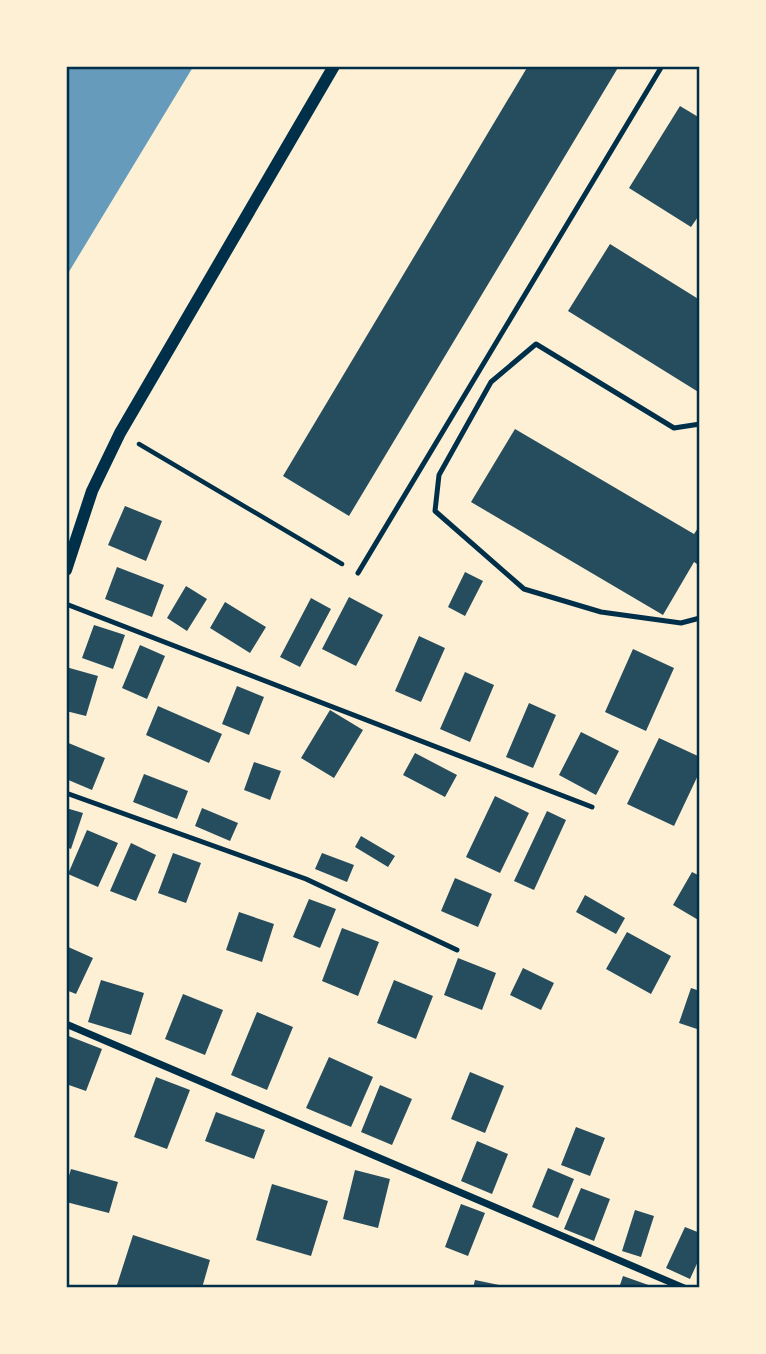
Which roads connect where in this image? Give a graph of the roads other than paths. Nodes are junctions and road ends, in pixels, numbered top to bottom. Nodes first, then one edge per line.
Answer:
1 (334, 66) edge
2 (662, 66) edge
3 (699, 424) edge
4 (66, 570) edge
5 (358, 573) road end
6 (66, 604) edge
7 (699, 618) edge
8 (66, 793) edge
9 (592, 807) dead end
10 (457, 950) dead end
11 (66, 1024) edge
12 (684, 1287) edge

1 - 4 street
2 - 5 lane
3 - 7 lane
6 - 9 lane
8 - 10 lane
11 - 12 street

